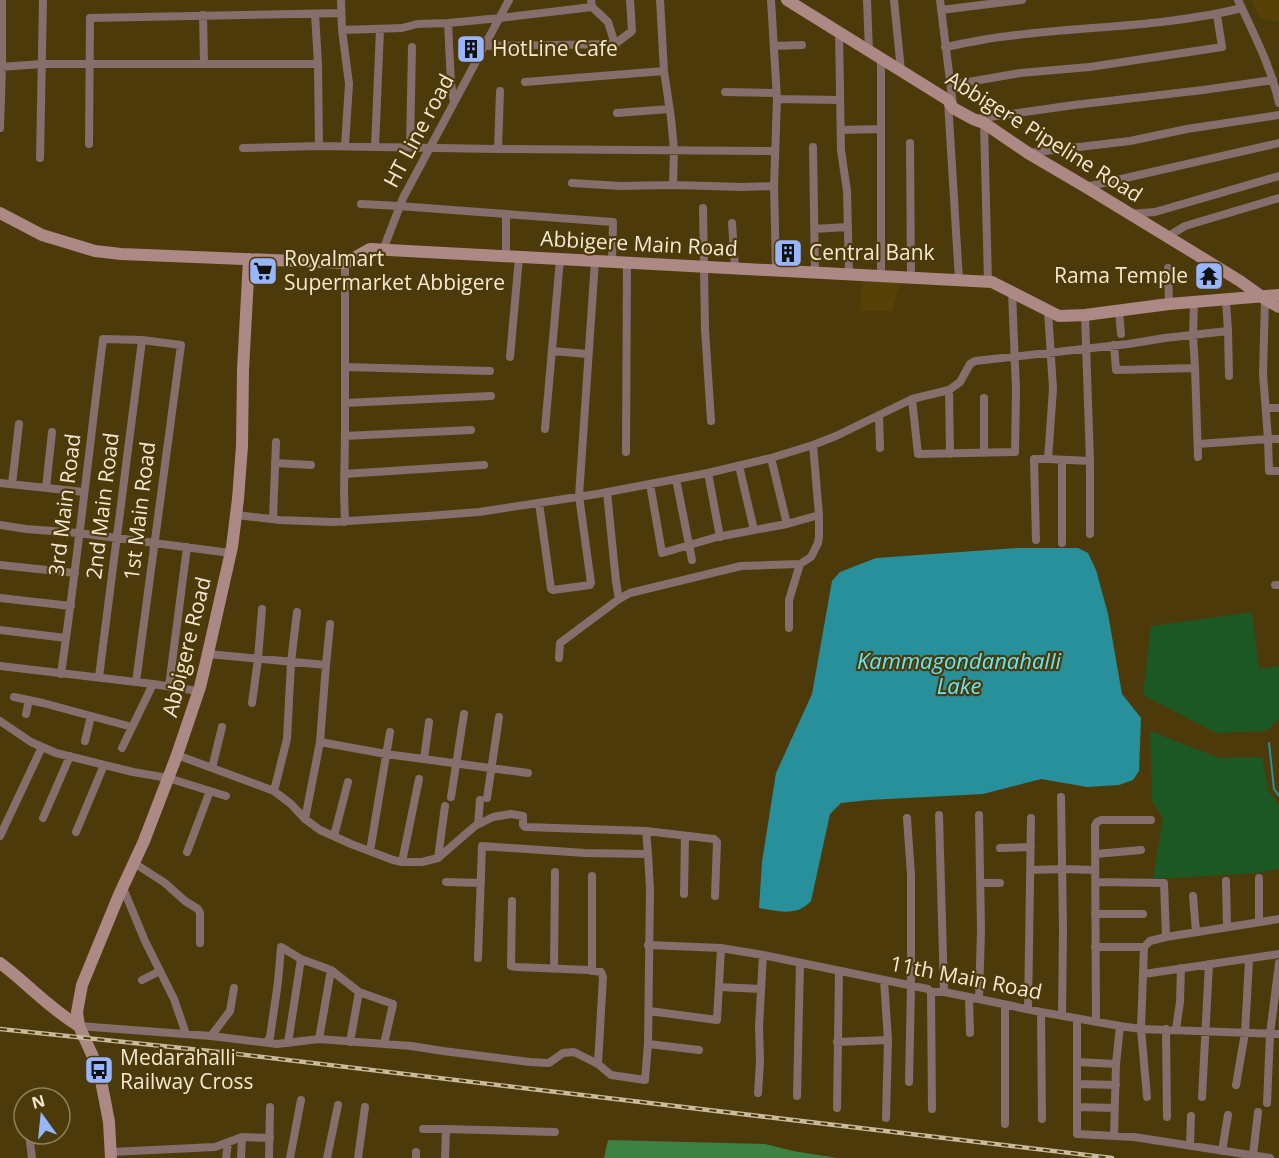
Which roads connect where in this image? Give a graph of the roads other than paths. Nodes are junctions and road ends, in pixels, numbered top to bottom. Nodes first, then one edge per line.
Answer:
1 (2, 0) edge
2 (43, 0) edge
3 (340, 0) edge
4 (509, 0) edge
5 (630, 0) edge
6 (660, 0) edge
7 (771, 0) edge
8 (787, 0) edge
9 (867, 0) edge
10 (894, 0) edge
11 (940, 0) edge
12 (1016, 0) edge
13 (1022, 0) edge
14 (981, 2) edge
15 (592, 4) edge
16 (1240, 4) edge
17 (941, 10) junction
18 (341, 13) junction
19 (315, 14) junction
20 (203, 15) junction
21 (1216, 15) junction
22 (500, 18) junction
23 (448, 23) junction
24 (380, 29) junction
25 (342, 30) junction
26 (839, 32) junction
27 (615, 44) junction
28 (802, 45) dead end
29 (484, 46) junction
30 (774, 46) junction
31 (412, 47) dead end
32 (945, 47) junction
33 (869, 51) junction
34 (881, 58) junction
35 (204, 63) junction
36 (42, 64) junction
37 (318, 64) junction
38 (90, 65) junction
39 (1, 67) edge
40 (664, 71) junction
41 (901, 71) junction
42 (1273, 80) junction
43 (525, 82) dead end
44 (951, 86) junction
45 (500, 91) dead end
46 (724, 92) dead end
47 (776, 96) junction
48 (840, 100) junction
49 (454, 102) junction
50 (1279, 103) edge
51 (951, 104) junction
52 (669, 109) junction
53 (617, 113) dead end
54 (1279, 115) edge
55 (978, 121) junction
56 (0, 128) edge
57 (881, 129) junction
58 (841, 130) junction
59 (1041, 133) dead end
60 (910, 143) dead end
61 (1279, 143) edge
62 (89, 144) dead end
63 (319, 146) junction
64 (345, 147) junction
65 (375, 147) junction
66 (410, 147) junction
67 (430, 147) junction
68 (813, 147) dead end
69 (243, 148) dead end
70 (498, 149) junction
71 (674, 150) junction
72 (775, 151) junction
73 (1042, 151) junction
74 (1028, 153) junction
75 (40, 158) dead end
76 (1279, 176) edge
77 (572, 183) dead end
78 (673, 185) junction
79 (774, 186) junction
80 (1086, 187) junction
81 (1279, 198) edge
82 (361, 204) dead end
83 (399, 206) junction
84 (703, 208) dead end
85 (0, 213) edge
86 (506, 214) junction
87 (1129, 214) junction
88 (732, 223) dead end
89 (848, 227) junction
90 (814, 229) junction
91 (1167, 237) junction
92 (382, 250) junction
93 (513, 257) junction
94 (249, 259) junction
95 (561, 259) junction
96 (595, 261) junction
97 (612, 262) junction
98 (345, 263) junction
99 (627, 263) junction
100 (704, 267) junction
101 (735, 268) junction
102 (1168, 268) dead end
103 (776, 271) junction
104 (815, 273) junction
105 (849, 274) junction
106 (881, 276) junction
107 (911, 278) junction
108 (959, 280) junction
109 (988, 282) junction
110 (1012, 292) junction
111 (1279, 295) edge
112 (1263, 298) junction
113 (1226, 300) junction
114 (1194, 303) junction
115 (1169, 304) junction
116 (1279, 307) edge
117 (1048, 311) junction
118 (1119, 311) junction
119 (1085, 315) junction
120 (1228, 331) junction
121 (1121, 334) dead end
122 (1193, 336) junction
123 (142, 340) junction
124 (1114, 345) junction
125 (1086, 348) junction
126 (552, 351) junction
127 (1051, 352) junction
128 (588, 354) junction
129 (510, 357) dead end
130 (1014, 357) junction
131 (345, 368) junction
132 (1195, 368) junction
133 (490, 371) dead end
134 (1228, 376) dead end
135 (949, 390) junction
136 (491, 396) dead end
137 (984, 398) dead end
138 (912, 399) junction
139 (345, 403) junction
140 (1266, 408) junction
141 (1279, 408) edge
142 (879, 415) junction
143 (711, 421) dead end
144 (19, 424) dead end
145 (545, 429) dead end
146 (471, 430) dead end
147 (52, 432) dead end
148 (345, 436) junction
149 (1279, 439) edge
150 (1268, 440) junction
151 (276, 442) dead end
152 (1198, 444) junction
153 (813, 445) junction
154 (880, 448) dead end
155 (626, 452) dead end
156 (984, 453) junction
157 (950, 454) junction
158 (1198, 457) dead end
159 (771, 458) junction
160 (1048, 459) junction
161 (1062, 460) junction
162 (1090, 461) junction
163 (275, 463) junction
164 (311, 465) dead end
165 (484, 465) dead end
166 (739, 466) junction
167 (1279, 471) edge
168 (708, 473) junction
169 (344, 474) junction
170 (676, 479) junction
171 (0, 483) edge
172 (12, 484) junction
173 (650, 484) junction
174 (46, 488) junction
175 (84, 492) junction
176 (607, 492) junction
177 (579, 496) junction
178 (539, 502) junction
179 (236, 515) junction
180 (819, 515) junction
181 (273, 519) junction
182 (345, 522) junction
183 (787, 524) junction
184 (0, 525) edge
185 (754, 530) junction
186 (79, 533) junction
187 (1090, 534) dead end
188 (720, 537) junction
189 (117, 538) junction
190 (1035, 540) dead end
191 (154, 543) junction
192 (1062, 543) dead end
193 (689, 545) junction
194 (187, 547) junction
195 (230, 553) junction
196 (692, 560) dead end
197 (0, 564) edge
198 (800, 564) junction
199 (75, 573) junction
200 (0, 598) edge
201 (619, 599) junction
202 (71, 606) junction
203 (262, 609) dead end
204 (297, 612) dead end
205 (330, 624) dead end
206 (789, 628) dead end
207 (0, 630) edge
208 (66, 638) junction
209 (208, 654) junction
210 (559, 658) dead end
211 (258, 659) junction
212 (291, 662) junction
213 (326, 665) junction
214 (0, 666) edge
215 (61, 674) junction
216 (99, 677) junction
217 (136, 682) junction
218 (153, 684) junction
219 (170, 686) junction
220 (198, 691) junction
221 (14, 697) dead end
222 (29, 700) junction
223 (252, 703) dead end
224 (26, 714) dead end
225 (464, 714) dead end
226 (91, 716) junction
227 (499, 717) dead end
228 (0, 721) edge
229 (429, 722) dead end
230 (132, 727) junction
231 (222, 727) dead end
232 (390, 732) dead end
233 (86, 741) dead end
234 (320, 742) junction
235 (42, 747) junction
236 (122, 748) dead end
237 (386, 754) junction
238 (177, 755) junction
239 (70, 756) junction
240 (424, 759) junction
241 (456, 764) junction
242 (104, 765) junction
243 (212, 768) junction
244 (491, 768) junction
245 (528, 773) dead end
246 (168, 778) junction
247 (419, 779) dead end
248 (348, 782) dead end
249 (210, 791) junction
250 (274, 791) junction
251 (226, 796) dead end
252 (451, 797) dead end
253 (1061, 797) dead end
254 (445, 806) dead end
255 (939, 815) dead end
256 (979, 815) dead end
257 (43, 818) dead end
258 (907, 818) dead end
259 (1031, 818) dead end
260 (305, 819) junction
261 (1151, 820) dead end
262 (478, 824) junction
263 (646, 831) junction
264 (76, 832) dead end
265 (0, 836) edge
266 (334, 836) junction
267 (685, 836) junction
268 (1030, 847) junction
269 (1000, 848) dead end
270 (1141, 850) dead end
271 (370, 851) junction
272 (187, 852) dead end
273 (648, 854) junction
274 (1096, 854) junction
275 (438, 858) junction
276 (402, 862) junction
277 (134, 863) junction
278 (1063, 869) junction
279 (1030, 870) junction
280 (1095, 870) junction
281 (555, 872) dead end
282 (592, 876) dead end
283 (1259, 878) dead end
284 (1226, 881) dead end
285 (446, 882) dead end
286 (1096, 882) junction
287 (481, 883) junction
288 (980, 883) junction
289 (1000, 883) dead end
290 (123, 888) junction
291 (684, 894) dead end
292 (715, 896) dead end
293 (1193, 896) dead end
294 (512, 901) dead end
295 (1095, 914) junction
296 (1143, 914) dead end
297 (1279, 914) edge
298 (1279, 919) edge
299 (1259, 922) junction
300 (1227, 927) junction
301 (1196, 933) junction
302 (1166, 937) junction
303 (200, 943) dead end
304 (648, 945) junction
305 (1095, 947) junction
306 (1144, 947) junction
307 (721, 948) junction
308 (1279, 954) edge
309 (763, 955) junction
310 (478, 958) dead end
311 (301, 959) junction
312 (1249, 960) junction
313 (0, 963) edge
314 (800, 963) junction
315 (1279, 963) edge
316 (1209, 964) junction
317 (1181, 968) junction
318 (554, 969) junction
319 (331, 970) junction
320 (160, 971) junction
321 (592, 971) junction
322 (839, 971) junction
323 (1144, 974) junction
324 (884, 980) junction
325 (142, 981) dead end
326 (911, 986) junction
327 (719, 987) junction
328 (234, 988) dead end
329 (761, 989) junction
330 (359, 992) junction
331 (931, 992) junction
332 (944, 992) junction
333 (969, 997) junction
334 (979, 999) junction
335 (1005, 1005) junction
336 (1028, 1009) junction
337 (649, 1011) junction
338 (1041, 1012) junction
339 (1062, 1016) junction
340 (1077, 1019) junction
341 (1096, 1022) junction
342 (79, 1026) junction
343 (1120, 1026) junction
344 (1141, 1029) junction
345 (1166, 1029) junction
346 (1176, 1029) junction
347 (1206, 1031) junction
348 (970, 1033) dead end
349 (1245, 1033) junction
350 (186, 1034) junction
351 (1274, 1034) edge
352 (211, 1036) junction
353 (319, 1039) junction
354 (888, 1040) junction
355 (267, 1042) junction
356 (350, 1042) junction
357 (837, 1042) junction
358 (288, 1043) junction
359 (384, 1044) junction
360 (648, 1044) junction
361 (699, 1050) dead end
362 (1077, 1062) junction
363 (598, 1064) junction
364 (1116, 1064) junction
365 (909, 1082) dead end
366 (1077, 1084) junction
367 (1116, 1085) junction
368 (1236, 1085) dead end
369 (759, 1093) dead end
370 (797, 1096) dead end
371 (1147, 1097) dead end
372 (1202, 1097) dead end
373 (301, 1100) dead end
374 (1267, 1102) dead end
375 (338, 1105) dead end
376 (270, 1107) dead end
377 (365, 1107) dead end
378 (1077, 1107) junction
379 (837, 1108) dead end
380 (1115, 1108) junction
381 (932, 1109) dead end
382 (1258, 1112) dead end
383 (1228, 1115) dead end
384 (1191, 1116) dead end
385 (1167, 1117) dead end
386 (886, 1118) dead end
387 (1042, 1119) dead end
388 (1005, 1124) dead end
389 (423, 1129) dead end
390 (446, 1129) junction
391 (555, 1132) dead end
392 (1114, 1136) junction
393 (242, 1137) junction
394 (270, 1138) junction
395 (228, 1143) junction
396 (1190, 1146) junction
397 (1222, 1151) junction
398 (111, 1155) edge
399 (1253, 1155) junction
400 (226, 1158) edge
401 (241, 1158) edge
402 (269, 1158) edge
403 (290, 1158) edge
404 (327, 1158) edge
405 (358, 1158) edge
406 (445, 1158) edge
407 (1270, 1158) edge

1 - 39 street
2 - 36 street
3 - 18 street
4 - 22 street, HT Line road
5 - 27 street
6 - 40 street
7 - 30 street
8 - 26 street, Abbigere Pipeline Road
9 - 33 street
10 - 41 street
11 - 17 street
12 - 13 street
12 - 14 street
14 - 17 street
15 - 22 street
15 - 27 street
16 - 21 street
16 - 42 street
17 - 32 street
18 - 19 street
18 - 25 street
19 - 20 street
19 - 37 street
20 - 35 street
20 - 38 street
21 - 32 street
21 - 44 street
22 - 23 street
22 - 29 street, HT Line road
23 - 24 street
23 - 49 street
24 - 25 street
24 - 65 street
25 - 64 street
26 - 33 street, Abbigere Pipeline Road
26 - 48 street
27 - 29 street
28 - 30 street
29 - 49 street, HT Line road
30 - 47 street
31 - 66 street
32 - 44 street
33 - 34 street, Abbigere Pipeline Road
34 - 41 street, Abbigere Pipeline Road
34 - 57 street
35 - 37 street
35 - 38 street
36 - 38 street
36 - 39 street
36 - 75 street
37 - 63 street
38 - 62 street
39 - 56 street
40 - 43 street
40 - 52 street
41 - 51 street, Abbigere Pipeline Road
42 - 50 street
42 - 55 street
44 - 51 street
45 - 70 street
46 - 47 street
47 - 48 street
47 - 72 street
48 - 58 street
49 - 67 street, HT Line road
51 - 55 street, Abbigere Pipeline Road
51 - 108 street
52 - 53 street
52 - 71 street
54 - 73 street
55 - 74 street, Abbigere Pipeline Road
55 - 109 street
57 - 58 street
57 - 106 street
58 - 89 street
59 - 73 street
60 - 107 street
61 - 80 street
63 - 64 street
63 - 69 street
64 - 65 street
65 - 66 street
66 - 67 street
67 - 70 street
67 - 83 street, HT Line road
68 - 90 street
70 - 71 street
71 - 72 street
71 - 78 street
72 - 79 street
73 - 74 street
74 - 80 street, Abbigere Pipeline Road
76 - 87 street
77 - 78 street
78 - 79 street
79 - 103 street
80 - 87 street, Abbigere Pipeline Road
81 - 91 street
82 - 83 street
83 - 86 street
83 - 92 street, HT Line road
84 - 100 street
85 - 94 street
86 - 93 street
86 - 97 street
87 - 91 street, Abbigere Pipeline Road
88 - 101 street
89 - 90 street
89 - 105 street
90 - 104 street
91 - 112 street, Abbigere Pipeline Road
92 - 93 street, Abbigere Main Road
92 - 98 street, Abbigere Main Road
93 - 95 street, Abbigere Main Road
93 - 129 street
94 - 98 street
94 - 179 street, Abbigere Road
95 - 96 street, Abbigere Main Road
95 - 126 street
96 - 97 street, Abbigere Main Road
96 - 128 street
97 - 99 street, Abbigere Main Road
98 - 131 street
99 - 100 street, Abbigere Main Road
99 - 155 street
100 - 101 street, Abbigere Main Road
100 - 143 street
101 - 103 street, Abbigere Main Road
102 - 115 street
103 - 104 street, Abbigere Main Road
104 - 105 street, Abbigere Main Road
105 - 106 street, Abbigere Main Road
106 - 107 street, Abbigere Main Road
107 - 108 street, Abbigere Main Road
108 - 109 street, Abbigere Main Road
109 - 110 street, Abbigere Main Road
110 - 117 street, Abbigere Main Road
110 - 130 street
111 - 112 street, Abbigere Main Road
112 - 113 street, Abbigere Main Road
112 - 116 street, Abbigere Pipeline Road
112 - 140 street
113 - 114 street, Abbigere Main Road
113 - 120 street
114 - 115 street, Abbigere Main Road
114 - 122 street
115 - 118 street, Abbigere Main Road
117 - 119 street, Abbigere Main Road
117 - 127 street
118 - 119 street, Abbigere Main Road
118 - 121 street
119 - 125 street
120 - 122 street
120 - 134 street
122 - 124 street
122 - 132 street
123 - 175 street, 3rd Main Road
123 - 189 street, 2nd Main Road
123 - 191 street, 1st Main Road
124 - 125 street
124 - 132 street
125 - 127 street
125 - 162 street
126 - 128 street
126 - 145 street
127 - 130 street
127 - 160 street
128 - 177 street
130 - 135 street
130 - 156 street
131 - 133 street
131 - 139 street
132 - 152 street
135 - 138 street
135 - 157 street
136 - 139 street
137 - 156 street
138 - 142 street
138 - 157 street
139 - 148 street
140 - 141 street
140 - 150 street
142 - 153 street
142 - 154 street
144 - 172 street
146 - 148 street
147 - 174 street
148 - 169 street
149 - 150 street
150 - 152 street
150 - 167 street
151 - 163 street
152 - 158 street
153 - 159 street
153 - 180 street
156 - 157 street
159 - 166 street
159 - 183 street
160 - 161 street
160 - 190 street
161 - 162 street
161 - 192 street
162 - 187 street
163 - 164 street
163 - 181 street
165 - 169 street
166 - 168 street
166 - 185 street
168 - 170 street
168 - 188 street
169 - 182 street
170 - 173 street
170 - 193 street
171 - 172 street
172 - 174 street
173 - 176 street
173 - 193 street
174 - 175 street
175 - 186 street, 3rd Main Road
176 - 177 street
176 - 201 street
177 - 178 street
177 - 178 street
178 - 182 street
179 - 181 street
179 - 195 street, Abbigere Road
180 - 183 street
180 - 198 street
181 - 182 street
183 - 185 street
184 - 186 street
185 - 188 street
186 - 189 street
186 - 199 street, 3rd Main Road
188 - 193 street
189 - 191 street
189 - 216 street, 2nd Main Road
191 - 194 street
191 - 217 street, 1st Main Road
193 - 196 street
194 - 195 street
194 - 219 street
195 - 209 street, Abbigere Road
197 - 199 street
198 - 201 street
198 - 206 street
199 - 202 street, 3rd Main Road
200 - 202 street
201 - 210 street
202 - 208 street, 3rd Main Road
203 - 211 street
204 - 212 street
205 - 213 street
207 - 208 street
208 - 215 street, 3rd Main Road
209 - 211 street
209 - 220 street, Abbigere Road
211 - 212 street
211 - 223 street
212 - 213 street
212 - 250 street
213 - 234 street
214 - 215 street
215 - 216 street
216 - 217 street
217 - 218 street
218 - 219 street
218 - 230 street
219 - 220 street
220 - 238 street, Abbigere Road
221 - 222 street
222 - 224 street
222 - 226 street
225 - 241 street
226 - 230 street
226 - 233 street
227 - 244 street
228 - 235 street
229 - 240 street
230 - 236 street
231 - 243 street
232 - 237 street
234 - 237 street
234 - 260 street
235 - 239 street
235 - 265 street
237 - 240 street
237 - 271 street
238 - 243 street
238 - 246 street, Abbigere Road
239 - 242 street
239 - 257 street
240 - 241 street
241 - 244 street
241 - 252 street
242 - 246 street
242 - 264 street
243 - 250 street
244 - 245 street
244 - 262 street
246 - 249 street
246 - 277 street, Abbigere Road
247 - 276 street
248 - 266 street
249 - 251 street
249 - 272 street
250 - 260 street
253 - 278 street
254 - 275 street
255 - 332 street
256 - 288 street
258 - 326 street
259 - 268 street
260 - 266 street
261 - 274 street
262 - 263 street
262 - 275 street
263 - 267 street
263 - 273 street
266 - 271 street
267 - 291 street
267 - 292 street
268 - 269 street
268 - 279 street
270 - 274 street
271 - 276 street
273 - 287 street
273 - 304 street
274 - 280 street
275 - 276 street
277 - 290 street, Abbigere Road
277 - 303 street
278 - 279 street
278 - 280 street
278 - 339 street
279 - 336 street
280 - 286 street
281 - 318 street
282 - 321 street
283 - 299 street
284 - 300 street
285 - 287 street
286 - 295 street
286 - 302 street
287 - 310 street
288 - 289 street
288 - 334 street
290 - 320 street
290 - 342 street, Abbigere Road
293 - 301 street
294 - 318 street
295 - 296 street
295 - 305 street
297 - 298 street
298 - 299 street
299 - 300 street
300 - 301 street
301 - 302 street
302 - 306 street
304 - 307 street, 11th Main Road
304 - 337 street
305 - 306 street
305 - 341 street
306 - 323 street
307 - 309 street, 11th Main Road
307 - 327 street
308 - 312 street
309 - 314 street, 11th Main Road
309 - 329 street
311 - 319 street
311 - 355 street
311 - 358 street
312 - 316 street
312 - 349 street
313 - 342 street
314 - 322 street, 11th Main Road
314 - 370 street
315 - 351 street
316 - 317 street
316 - 347 street
317 - 323 street
317 - 346 street
318 - 321 street
319 - 330 street
319 - 353 street
320 - 325 street
320 - 350 street
321 - 363 street
322 - 324 street, 11th Main Road
322 - 357 street
323 - 344 street
324 - 326 street, 11th Main Road
324 - 354 street
326 - 331 street, 11th Main Road
326 - 365 street
327 - 329 street
327 - 337 street
328 - 352 street
329 - 369 street
330 - 356 street
330 - 359 street
331 - 332 street, 11th Main Road
331 - 381 street
332 - 333 street, 11th Main Road
333 - 334 street, 11th Main Road
333 - 348 street
334 - 335 street, 11th Main Road
335 - 336 street, 11th Main Road
335 - 388 street
336 - 338 street, 11th Main Road
337 - 360 street
338 - 339 street, 11th Main Road
338 - 387 street
339 - 340 street, 11th Main Road
340 - 341 street, 11th Main Road
340 - 362 street
341 - 343 street, 11th Main Road
342 - 350 street
342 - 398 street
343 - 344 street, 11th Main Road
343 - 364 street
344 - 345 street, 11th Main Road
344 - 371 street
345 - 346 street, 11th Main Road
345 - 385 street
346 - 347 street, 11th Main Road
347 - 349 street, 11th Main Road
347 - 372 street
349 - 351 street, 11th Main Road
349 - 368 street
350 - 352 street
351 - 374 street
352 - 355 street
353 - 356 street
353 - 358 street
354 - 357 street
354 - 386 street
355 - 358 street
356 - 359 street
357 - 379 street
359 - 363 street
360 - 361 street
360 - 363 street
362 - 364 street
362 - 366 street
364 - 367 street
366 - 367 street
366 - 378 street
367 - 380 street
373 - 403 street
375 - 404 street
376 - 394 street
377 - 405 street
378 - 380 street
378 - 392 street
380 - 392 street
382 - 399 street
383 - 397 street
384 - 396 street
389 - 390 street
390 - 391 street
390 - 406 street
392 - 396 street
393 - 394 street
393 - 395 street
393 - 401 street
394 - 402 street
395 - 398 street
395 - 400 street
396 - 397 street
397 - 399 street
399 - 407 street

